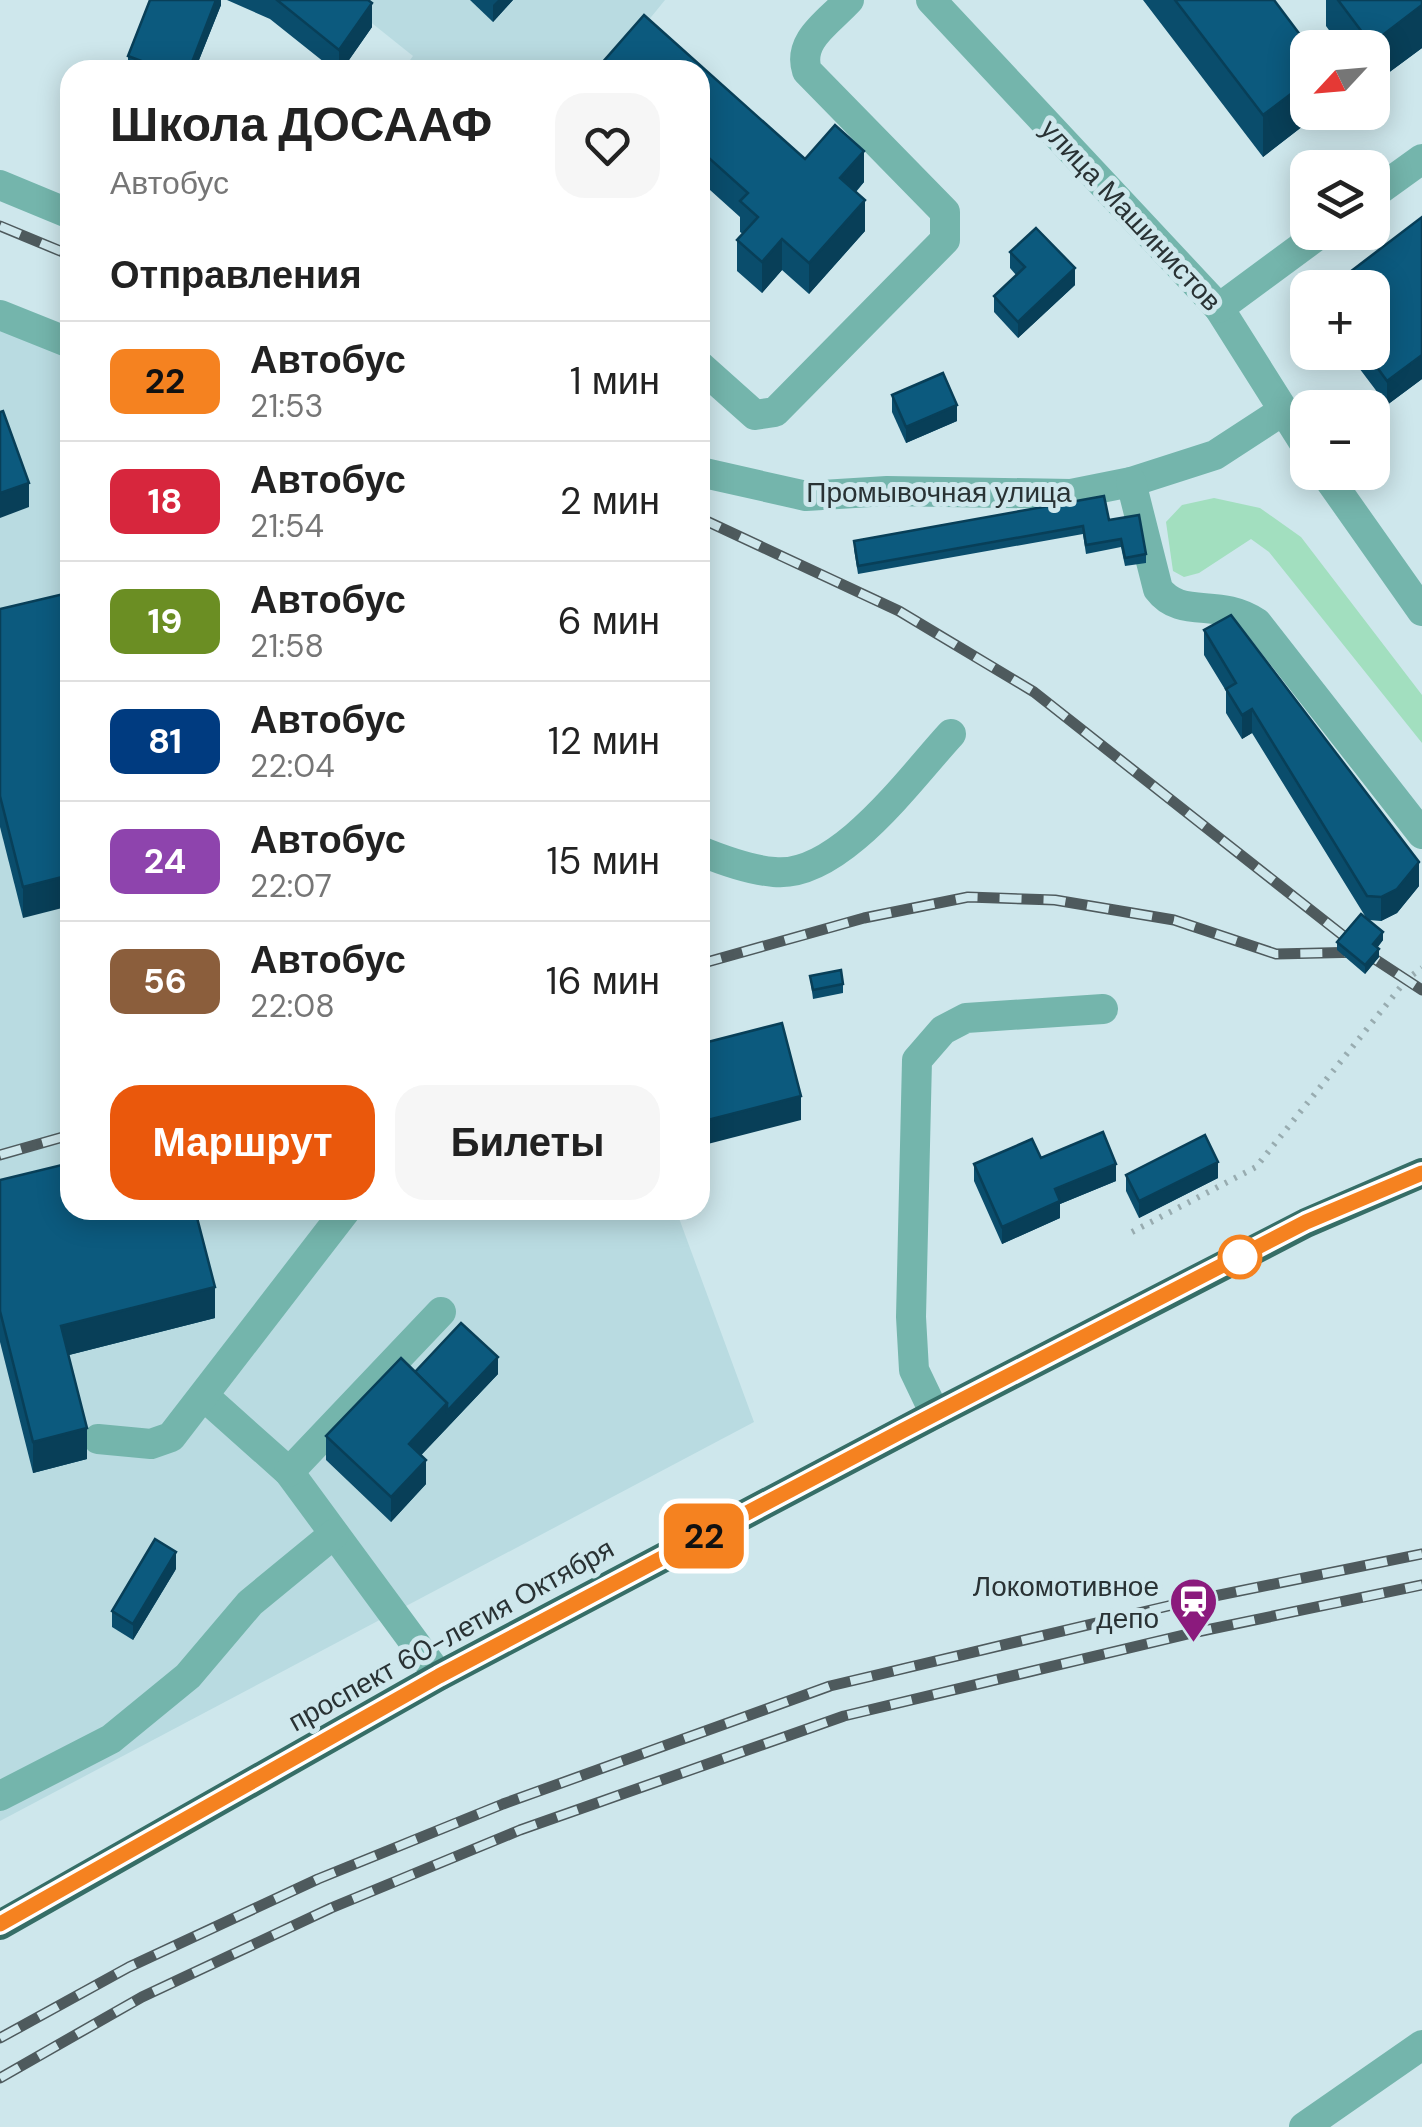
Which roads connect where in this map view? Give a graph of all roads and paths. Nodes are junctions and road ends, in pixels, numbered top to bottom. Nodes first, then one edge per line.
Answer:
1 (849, 0) edge
2 (931, 0) edge
3 (1422, 159) edge
4 (1390, 183) edge
5 (0, 185) edge
6 (60, 210) edge
7 (1298, 250) edge
8 (1219, 308) junction
9 (0, 315) edge
10 (60, 339) edge
11 (710, 375) edge
12 (1282, 412) junction
13 (1290, 423) edge
14 (710, 474) edge
15 (1132, 482) junction
16 (1337, 490) edge
17 (1422, 611) edge
18 (952, 734) dead end
19 (1422, 834) edge
20 (710, 854) edge
21 (1422, 968) edge
22 (1103, 1009) dead end
23 (1422, 1173) edge
24 (338, 1220) edge
25 (1132, 1232) dead end
26 (441, 1312) dead end
27 (205, 1397) junction
28 (935, 1414) junction
29 (98, 1439) dead end
30 (288, 1472) junction
31 (334, 1534) junction
32 (439, 1676) junction
33 (0, 1796) edge
34 (0, 1924) edge
35 (1422, 2045) edge
36 (1304, 2127) edge

1 - 11 street
2 - 8 street, улица Машинистов
3 - 4 street
5 - 6 street
7 - 8 street
8 - 12 street, улица Машинистов
9 - 10 street
12 - 13 street, улица Машинистов
12 - 15 street, Промывочная улица
14 - 15 street, Промывочная улица
15 - 19 street
16 - 17 street
18 - 20 street
21 - 25 path
22 - 28 street
23 - 28 highway, проспект 60-летия Октября
24 - 27 street
26 - 30 street
27 - 29 street
27 - 30 street
28 - 32 highway, проспект 60-летия Октября
30 - 31 street
31 - 32 street
31 - 33 street
32 - 34 highway, проспект 60-летия Октября
35 - 36 street

